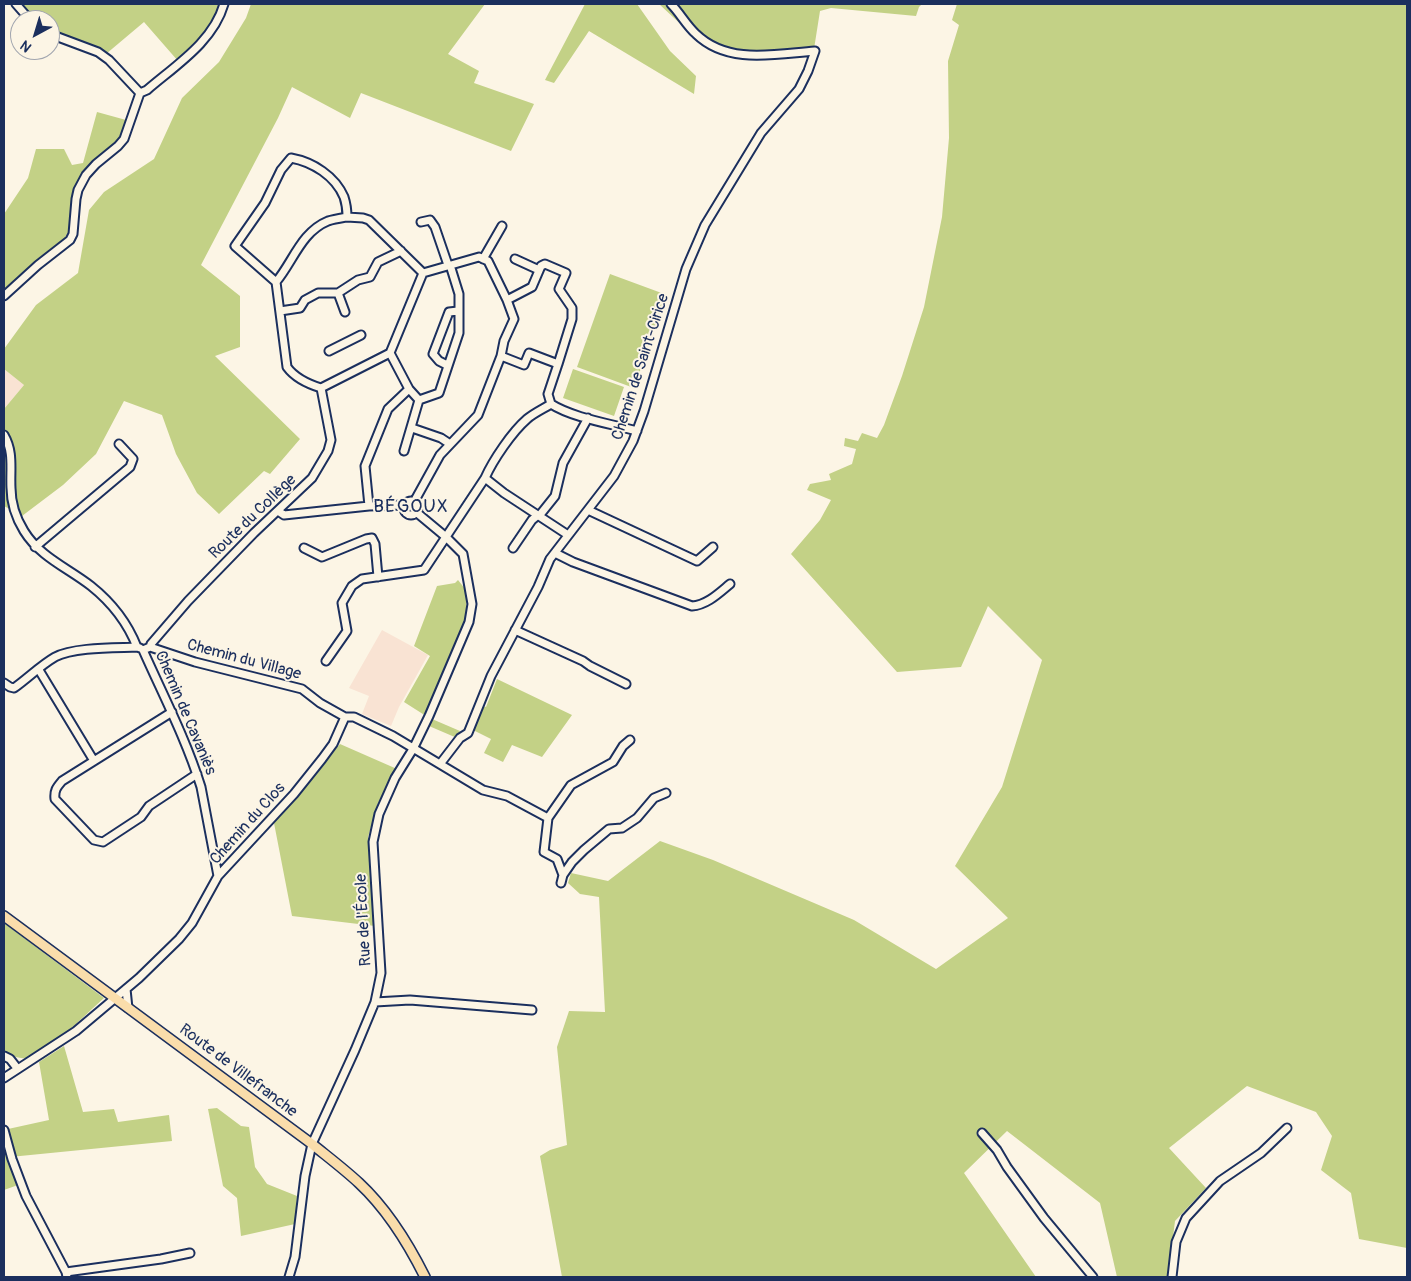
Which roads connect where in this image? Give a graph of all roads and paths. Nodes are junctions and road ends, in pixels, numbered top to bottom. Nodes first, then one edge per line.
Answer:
1 (224, 4) edge
2 (671, 4) edge
3 (60, 38) edge
4 (140, 93) junction
5 (347, 217) junction
6 (421, 222) dead end
7 (502, 226) dead end
8 (401, 251) junction
9 (483, 259) junction
10 (515, 260) dead end
11 (449, 265) junction
12 (539, 270) junction
13 (423, 273) junction
14 (276, 282) junction
15 (338, 293) junction
16 (4, 296) edge
17 (508, 300) junction
18 (458, 311) junction
19 (280, 312) junction
20 (345, 312) dead end
21 (361, 335) dead end
22 (329, 351) dead end
23 (390, 353) junction
24 (501, 356) junction
25 (558, 364) junction
26 (447, 365) junction
27 (321, 388) junction
28 (409, 389) junction
29 (419, 400) junction
30 (551, 404) junction
31 (588, 418) junction
32 (412, 428) junction
33 (637, 431) junction
34 (4, 435) edge
35 (119, 444) dead end
36 (450, 444) junction
37 (404, 451) dead end
38 (485, 478) junction
39 (414, 502) junction
40 (404, 505) junction
41 (369, 506) junction
42 (278, 510) junction
43 (588, 510) junction
44 (416, 512) junction
45 (538, 516) junction
46 (568, 535) junction
47 (446, 536) junction
48 (36, 547) junction
49 (713, 547) dead end
50 (304, 548) dead end
51 (513, 548) dead end
52 (555, 553) junction
53 (378, 576) junction
54 (730, 584) dead end
55 (515, 630) junction
56 (144, 648) junction
57 (326, 661) dead end
58 (39, 670) junction
59 (4, 683) edge
60 (626, 684) dead end
61 (172, 712) junction
62 (345, 717) junction
63 (630, 740) dead end
64 (413, 749) junction
65 (94, 761) junction
66 (440, 764) junction
67 (197, 774) junction
68 (666, 793) dead end
69 (548, 818) junction
70 (563, 875) junction
71 (218, 876) junction
72 (561, 883) dead end
73 (4, 916) edge
74 (126, 988) junction
75 (114, 998) junction
76 (375, 1002) junction
77 (128, 1008) junction
78 (532, 1010) dead end
79 (4, 1056) edge
80 (17, 1068) junction
81 (4, 1078) edge
82 (1288, 1128) dead end
83 (4, 1130) edge
84 (982, 1133) dead end
85 (312, 1144) junction
86 (190, 1253) dead end
87 (66, 1275) edge
88 (289, 1277) edge
89 (425, 1277) edge
90 (1093, 1277) edge
91 (1172, 1277) edge

1 - 4 street
2 - 33 street, Chemin de Saint-Cirice
3 - 4 street
4 - 16 street
5 - 8 street
5 - 14 street
5 - 14 street
6 - 11 street
7 - 9 street
8 - 13 street
8 - 15 street
9 - 11 street
9 - 17 street
10 - 12 street
11 - 13 street
11 - 18 street
12 - 17 street
12 - 25 street
13 - 23 street
14 - 19 street
15 - 19 street
15 - 20 street
17 - 24 street
18 - 26 street
18 - 26 street
19 - 27 street
21 - 22 street
23 - 27 street
23 - 28 street
24 - 25 street
24 - 36 street
25 - 30 street
26 - 29 street
27 - 42 street, Route du Collège
28 - 29 street
28 - 41 street
29 - 32 street
30 - 31 street
30 - 38 street
31 - 33 street
31 - 45 street
32 - 36 street
32 - 37 street
33 - 43 street, Chemin de Saint-Cirice
34 - 48 street, Chemin de Cavaniès
35 - 48 street
36 - 39 street
38 - 45 street
38 - 47 street
39 - 40 street
39 - 44 street
40 - 41 street
40 - 44 street
41 - 42 street
42 - 56 street, Route du Collège
43 - 46 street, Chemin de Saint-Cirice
43 - 49 street
44 - 47 street, Rue de l'École
45 - 46 street
45 - 51 street
46 - 52 street, Chemin de Saint-Cirice
47 - 53 street
47 - 64 street, Rue de l'École
48 - 56 street, Chemin de Cavaniès
50 - 53 street
52 - 54 street
52 - 55 street, Chemin de Saint-Cirice
53 - 57 street
55 - 60 street
55 - 66 street, Chemin de Saint-Cirice
56 - 58 street
56 - 61 street, Chemin de Cavaniès
56 - 62 street, Chemin du Village
58 - 59 street
58 - 65 street
61 - 65 street
61 - 67 street, Chemin de Cavaniès
62 - 64 street, Chemin du Village
62 - 71 street, Chemin du Clos
63 - 69 street
64 - 66 street, Chemin du Village
64 - 76 street, Rue de l'École
65 - 67 street
66 - 69 street, Chemin du Village
67 - 71 street, Chemin de Cavaniès
68 - 70 street
69 - 70 street
70 - 72 street
71 - 74 street, Chemin du Clos
73 - 75 main road, Route de Villefranche
74 - 75 street, Chemin du Clos
74 - 77 street
75 - 77 main road, Route de Villefranche
75 - 80 street, Chemin du Clos
76 - 78 street
76 - 85 street, Rue de l'École
77 - 85 main road, Route de Villefranche
79 - 80 street
80 - 81 street, Chemin du Clos
82 - 91 street
83 - 87 street
84 - 90 street
85 - 88 street, Rue de l'École
85 - 89 main road, Route de Villefranche
86 - 87 street

